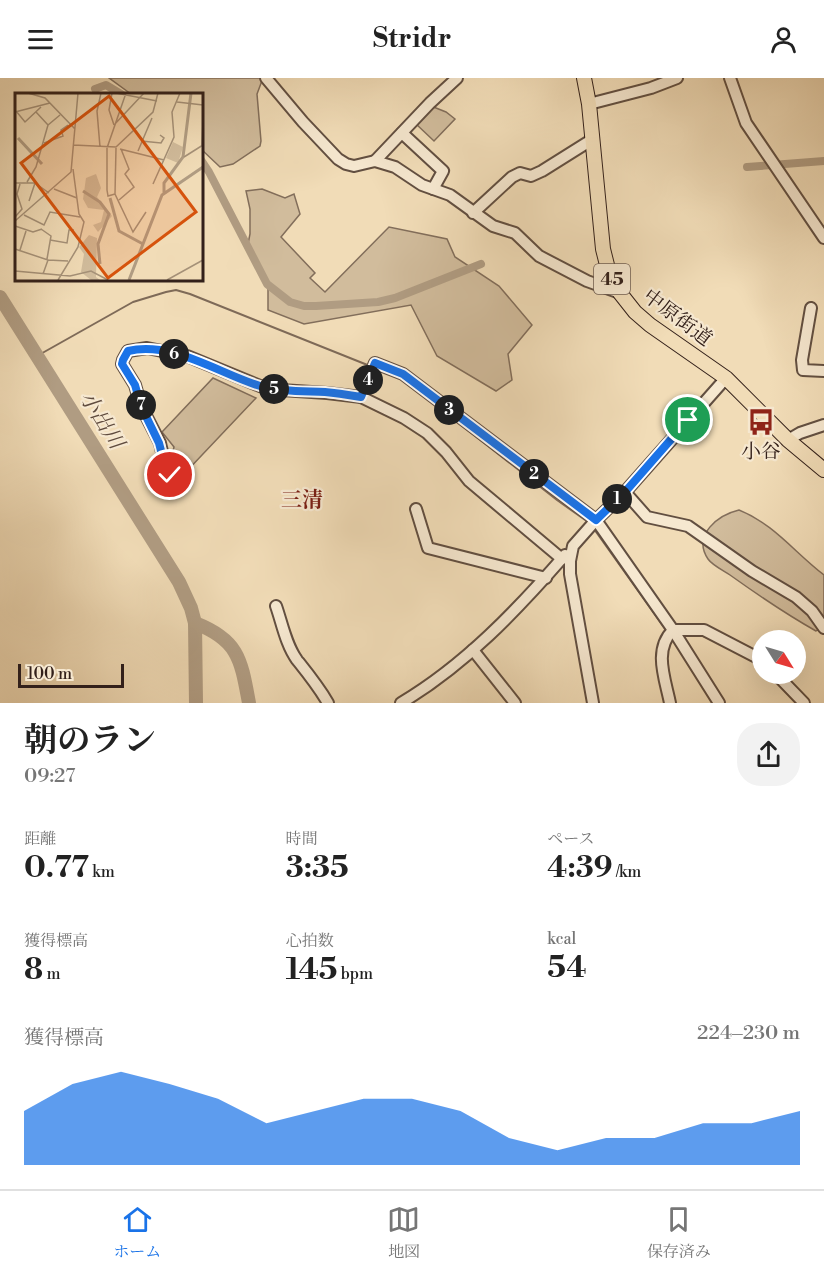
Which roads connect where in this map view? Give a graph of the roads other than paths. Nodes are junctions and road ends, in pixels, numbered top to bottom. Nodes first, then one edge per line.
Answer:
1 (266, 78) edge
2 (457, 78) edge
3 (584, 78) edge
4 (677, 78) edge
5 (730, 78) edge
6 (590, 104) junction
7 (402, 133) junction
8 (593, 139) junction
9 (375, 161) junction
10 (433, 189) junction
11 (474, 213) junction
12 (824, 238) edge
13 (620, 293) junction
14 (811, 308) dead end
15 (824, 371) edge
16 (726, 378) junction
17 (361, 397) junction
18 (824, 425) edge
19 (788, 440) junction
20 (824, 470) edge
21 (170, 475) dead end
22 (625, 492) junction
23 (416, 509) dead end
24 (593, 524) junction
25 (573, 546) junction
26 (562, 559) junction
27 (546, 578) junction
28 (276, 606) dead end
29 (824, 628) edge
30 (673, 630) junction
31 (473, 650) junction
32 (752, 655) edge
33 (786, 684) edge
34 (510, 701) edge
35 (328, 703) edge
36 (401, 703) edge
37 (593, 703) edge
38 (670, 703) edge
39 (719, 703) edge
40 (804, 703) edge

1 - 9 street
2 - 7 street
3 - 6 main road, 中原街道 / 45
4 - 6 street
5 - 12 street
6 - 8 main road, 中原街道 / 45
7 - 9 street
7 - 10 street
8 - 11 street
8 - 13 main road, 中原街道 / 45
9 - 10 street
10 - 11 street
11 - 13 street
13 - 16 main road, 中原街道 / 45
14 - 15 street
16 - 19 main road, 中原街道 / 45
16 - 22 street
17 - 21 street
17 - 24 street
17 - 26 street
18 - 19 street
19 - 20 main road, 中原街道 / 45
22 - 24 street
22 - 29 street
23 - 27 street
24 - 25 street
24 - 30 street
25 - 26 street
25 - 37 street
26 - 27 street
27 - 31 street
28 - 35 street
30 - 32 street
30 - 38 street
30 - 39 street
31 - 34 street
31 - 36 street
33 - 40 street

